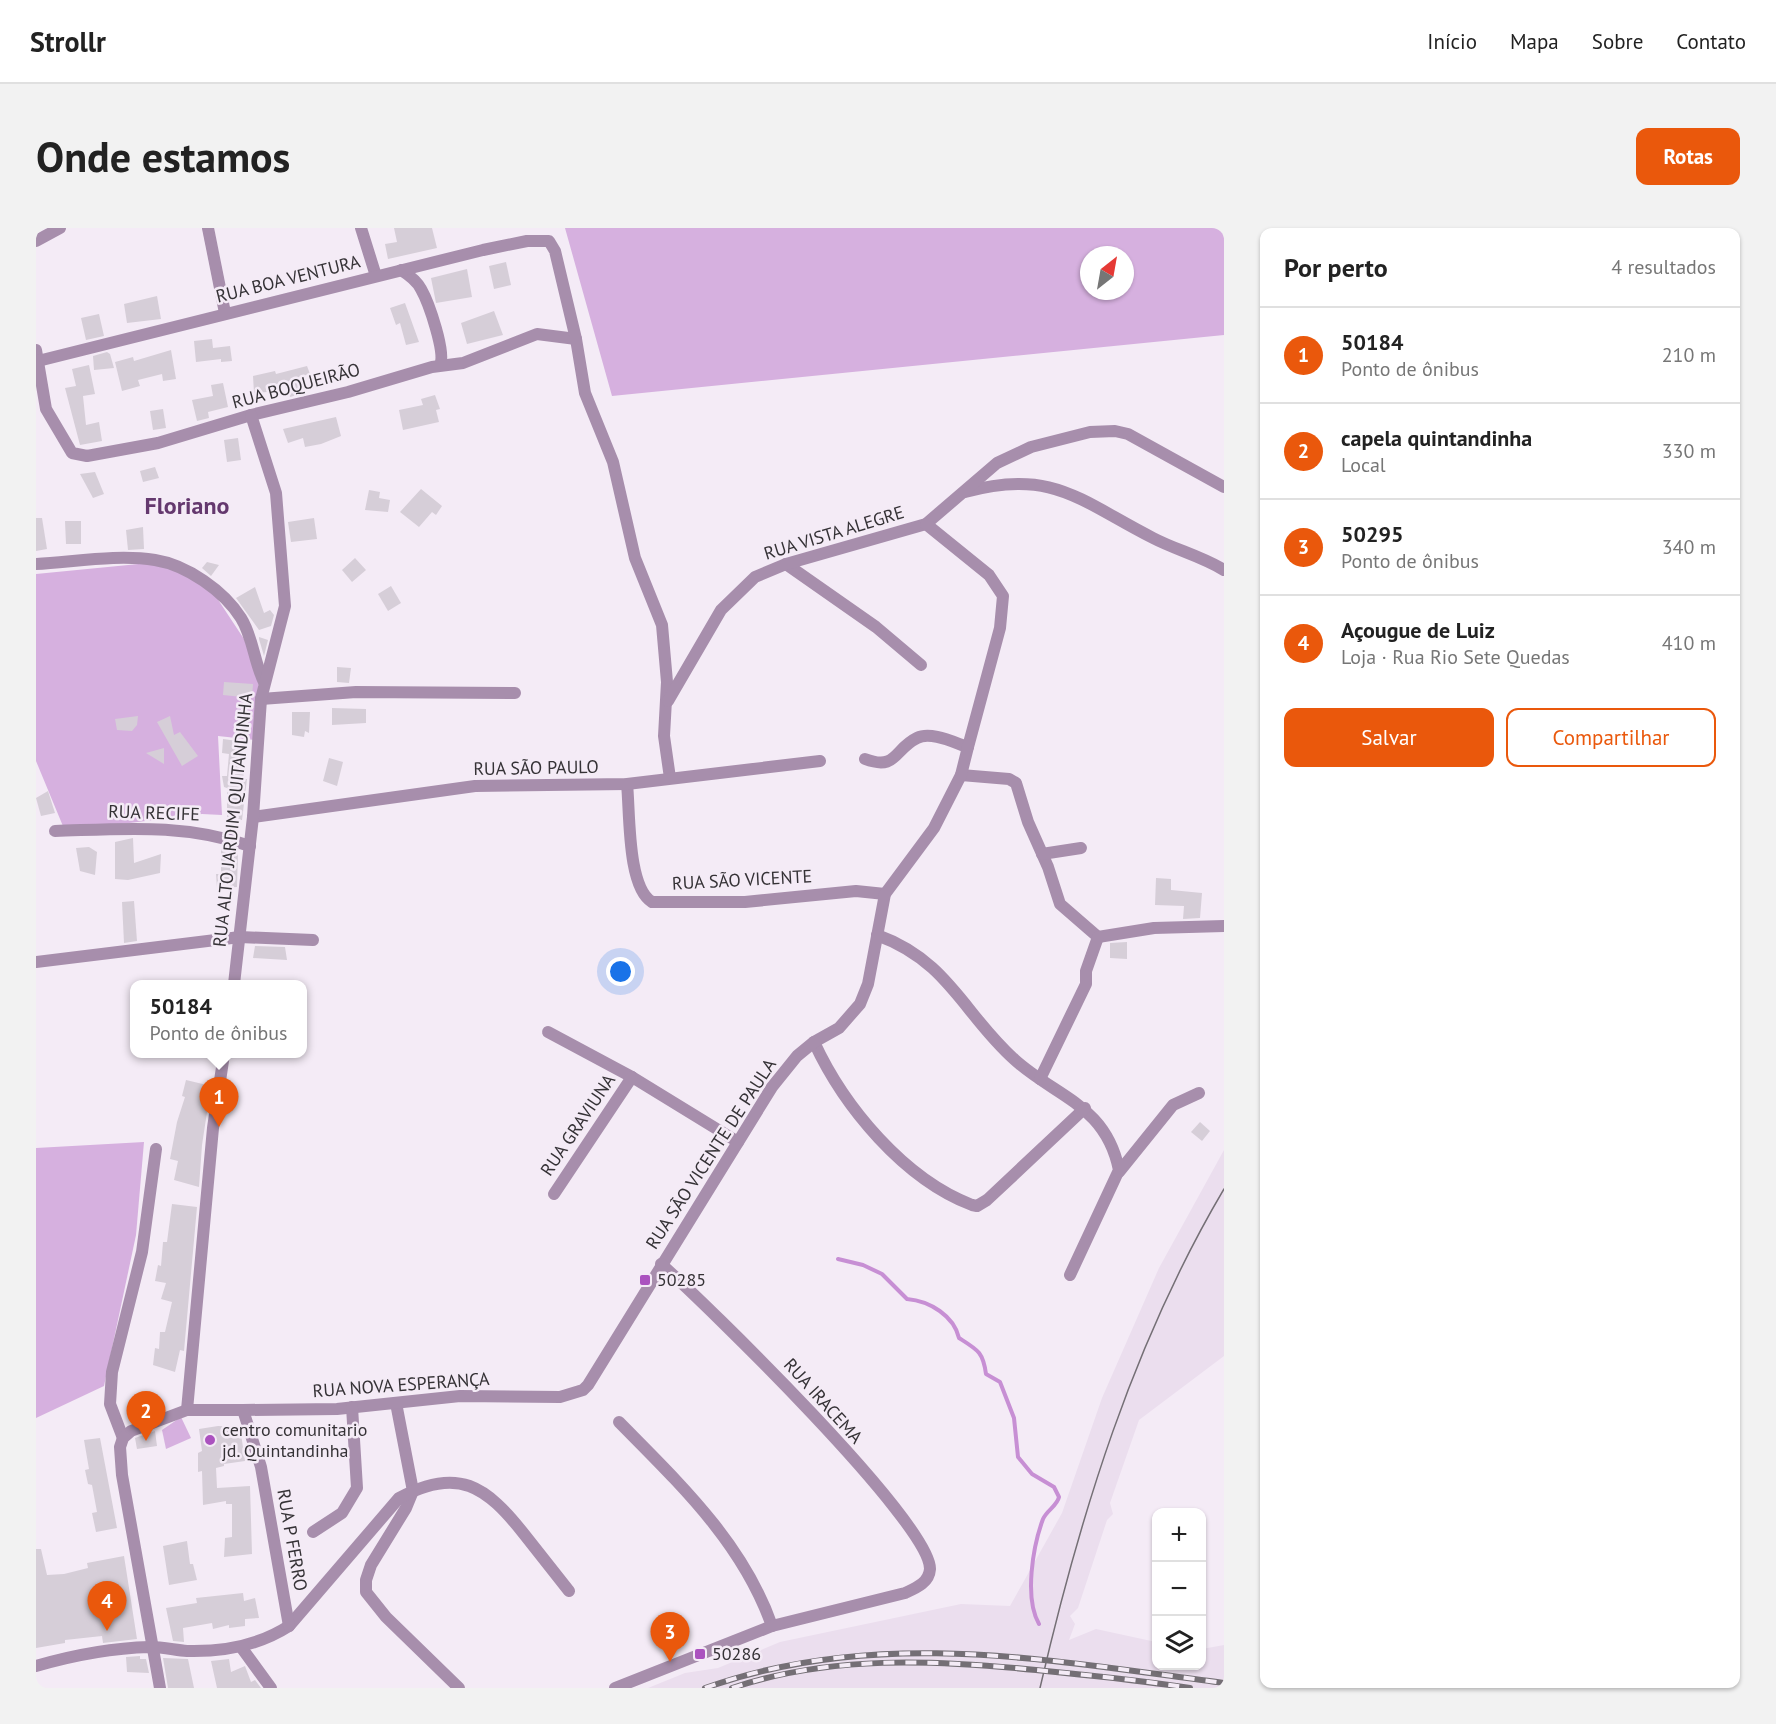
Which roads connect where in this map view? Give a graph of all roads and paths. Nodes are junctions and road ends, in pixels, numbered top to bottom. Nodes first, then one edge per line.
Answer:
1 (60, 228) edge
2 (208, 228) edge
3 (361, 228) edge
4 (36, 241) edge
5 (401, 270) junction
6 (376, 276) junction
7 (225, 313) junction
8 (576, 339) junction
9 (37, 355) edge
10 (440, 365) junction
11 (41, 411) edge
12 (251, 415) junction
13 (1224, 487) edge
14 (963, 493) junction
15 (926, 524) junction
16 (36, 564) edge
17 (786, 564) junction
18 (1224, 570) edge
19 (921, 665) dead end
20 (264, 682) junction
21 (515, 693) dead end
22 (261, 699) junction
23 (664, 710) junction
24 (968, 747) junction
25 (865, 759) dead end
26 (820, 761) dead end
27 (961, 775) junction
28 (670, 778) junction
29 (627, 784) junction
30 (253, 817) junction
31 (55, 831) dead end
32 (250, 846) junction
33 (1081, 848) dead end
34 (1042, 854) junction
35 (885, 894) junction
36 (1224, 926) edge
37 (878, 935) junction
38 (240, 937) junction
39 (1098, 937) junction
40 (314, 940) dead end
41 (36, 962) edge
42 (235, 980) edge
43 (548, 1032) dead end
44 (814, 1042) junction
45 (223, 1058) edge
46 (632, 1077) junction
47 (1041, 1078) junction
48 (1199, 1093) dead end
49 (1085, 1108) junction
50 (738, 1142) junction
51 (156, 1149) dead end
52 (1119, 1172) junction
53 (554, 1194) dead end
54 (661, 1264) junction
55 (1070, 1275) dead end
56 (560, 1397) joint
57 (396, 1403) junction
58 (352, 1407) junction
59 (187, 1410) junction
60 (243, 1410) junction
61 (619, 1422) dead end
62 (123, 1438) junction
63 (412, 1491) junction
64 (313, 1532) dead end
65 (569, 1591) dead end
66 (289, 1626) junction
67 (772, 1626) junction
68 (153, 1647) junction
69 (241, 1647) junction
70 (36, 1666) edge
71 (159, 1688) edge
72 (271, 1688) edge
73 (459, 1688) edge
74 (615, 1688) edge

1 - 4 street
2 - 7 street
3 - 6 street
5 - 6 street, RUA BOA VENTURA
5 - 8 street, RUA BOA VENTURA
5 - 10 street
6 - 7 street, RUA BOA VENTURA
7 - 9 street, RUA BOA VENTURA
8 - 10 street, RUA BOQUEIRÃO
8 - 23 street
9 - 11 street
10 - 12 street, RUA BOQUEIRÃO
11 - 12 street, RUA BOQUEIRÃO
12 - 20 street, RUA ALTO JARDIM QUITANDINHA
13 - 14 street, RUA VISTA ALEGRE
14 - 15 street, RUA VISTA ALEGRE
14 - 18 street
15 - 17 street, RUA VISTA ALEGRE
15 - 24 street, RUA SÃO VICENTE DE PAULA
16 - 20 street
17 - 19 street
17 - 23 street, RUA VISTA ALEGRE
20 - 22 street, RUA ALTO JARDIM QUITANDINHA
21 - 22 street
22 - 30 street, RUA ALTO JARDIM QUITANDINHA
23 - 28 street
24 - 25 street
24 - 27 street, RUA SÃO VICENTE DE PAULA
26 - 28 street, RUA SÃO PAULO
27 - 34 street
27 - 35 street, RUA SÃO VICENTE DE PAULA
28 - 29 street, RUA SÃO PAULO
29 - 30 street, RUA SÃO PAULO
29 - 35 street, RUA SÃO VICENTE
30 - 32 street, RUA ALTO JARDIM QUITANDINHA
31 - 32 street, RUA RECIFE
32 - 38 street, RUA ALTO JARDIM QUITANDINHA
33 - 34 street
34 - 39 street
35 - 37 street, RUA SÃO VICENTE DE PAULA
36 - 39 street
37 - 44 street, RUA SÃO VICENTE DE PAULA
37 - 47 street
38 - 40 street
38 - 41 street
38 - 42 street, RUA ALTO JARDIM QUITANDINHA
39 - 47 street
43 - 46 street
44 - 49 street
44 - 50 street, RUA SÃO VICENTE DE PAULA
45 - 59 street
46 - 50 street
46 - 53 street, RUA GRAVIUNA
47 - 49 street
48 - 52 street
49 - 52 street
50 - 54 street, RUA SÃO VICENTE DE PAULA
51 - 62 street
52 - 55 street
54 - 56 street, RUA SÃO VICENTE DE PAULA
54 - 67 street, RUA IRACEMA
56 - 57 street, RUA NOVA ESPERANÇA
57 - 58 street, RUA NOVA ESPERANÇA
57 - 63 street
58 - 60 street, RUA NOVA ESPERANÇA
58 - 64 street
59 - 60 street
59 - 62 street
60 - 66 street, RUA P FERRO
61 - 67 street
62 - 68 street
63 - 65 street
63 - 66 street
63 - 73 street
66 - 69 street
67 - 74 street
68 - 69 street
68 - 70 street
68 - 71 street
69 - 72 street

